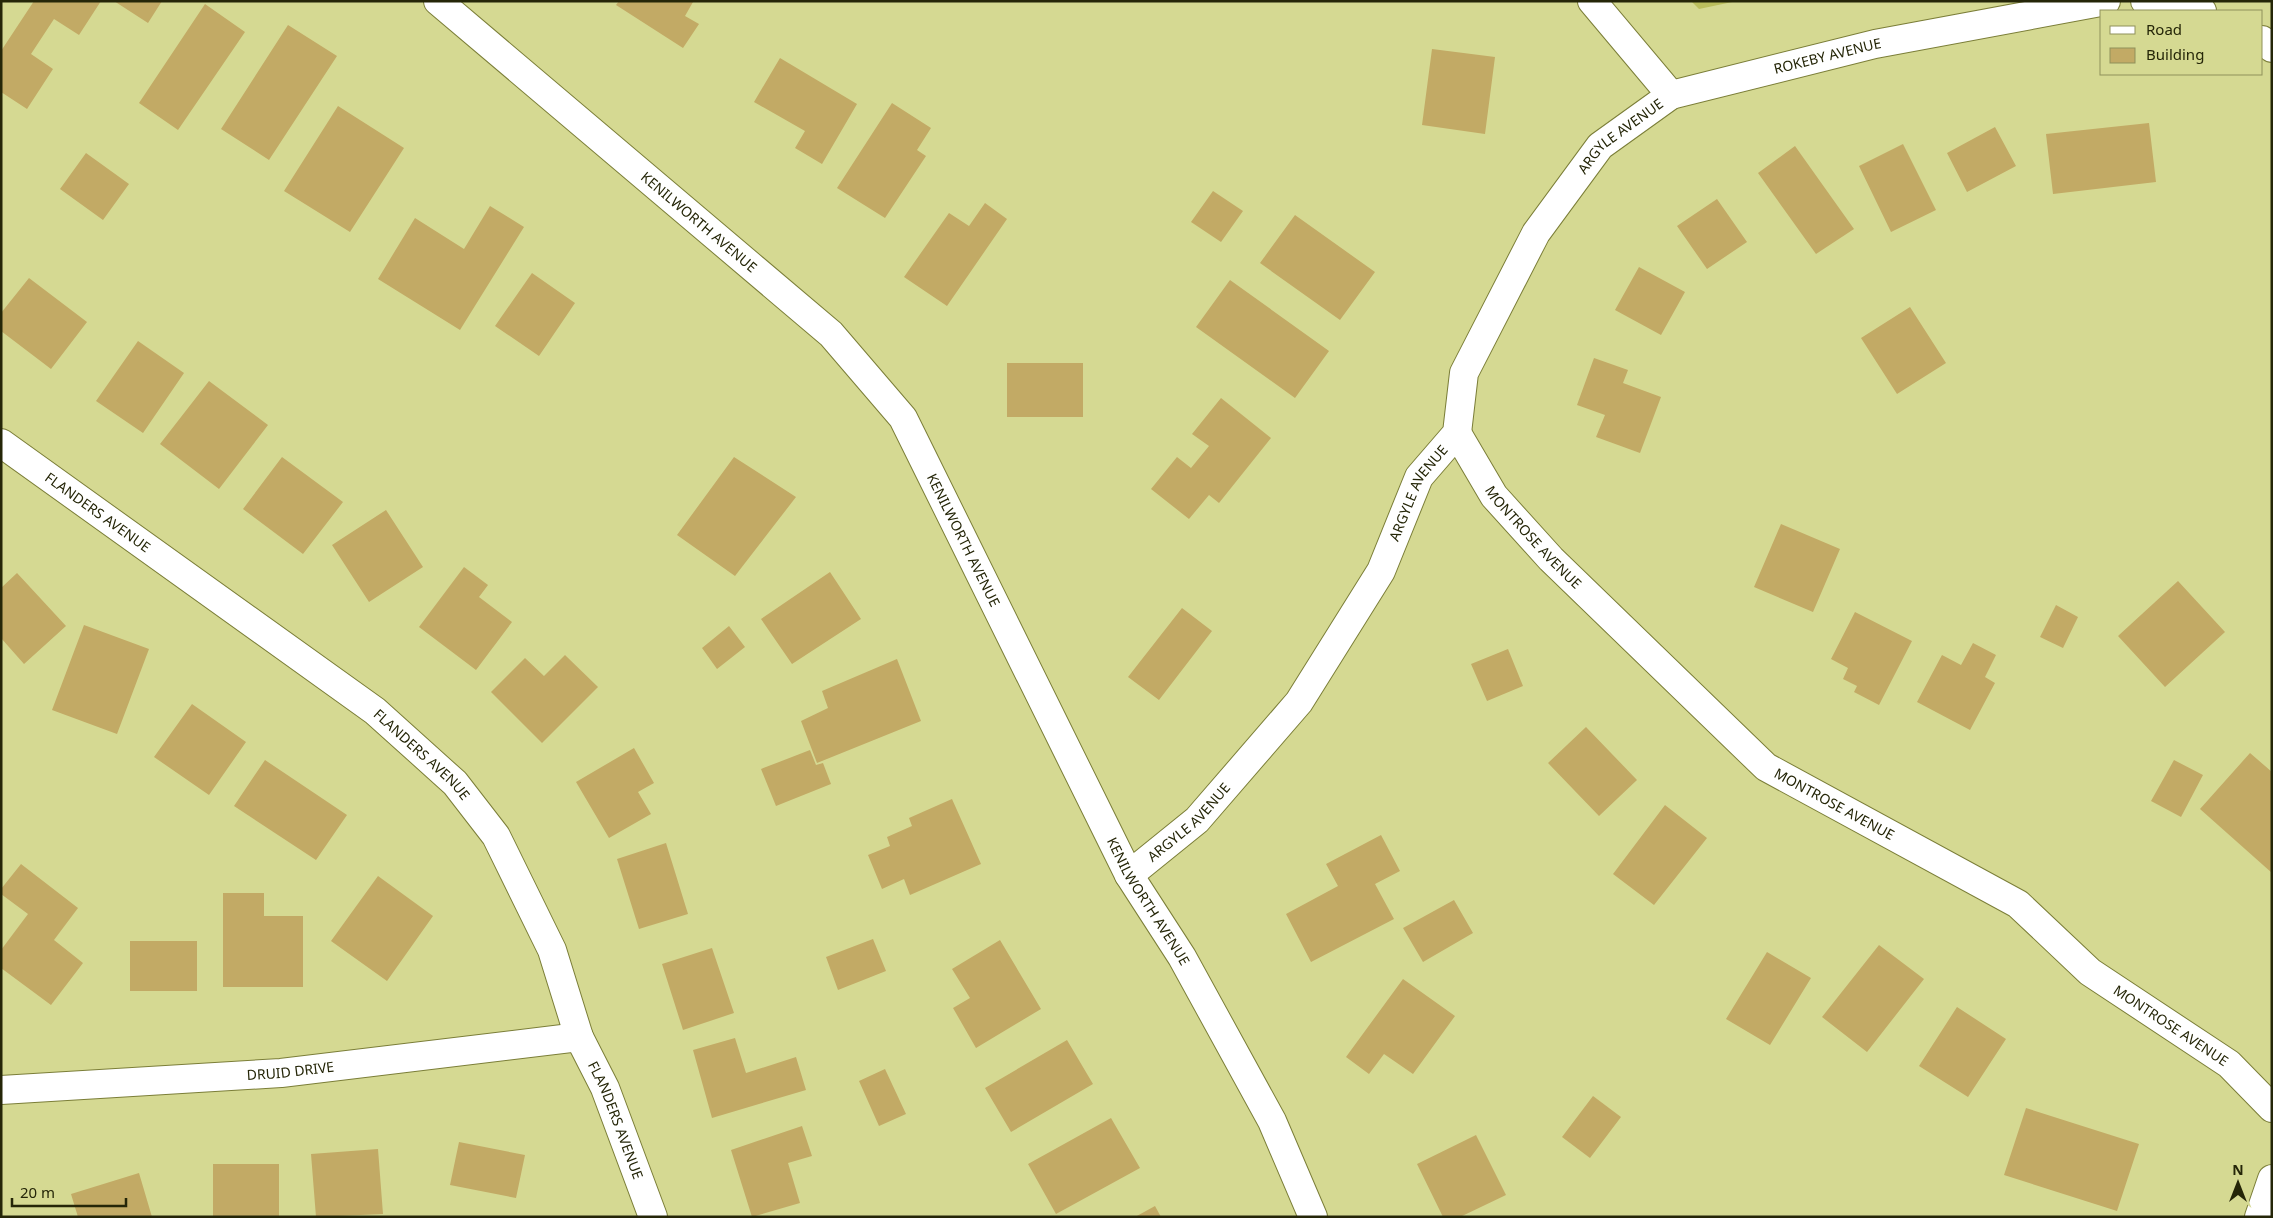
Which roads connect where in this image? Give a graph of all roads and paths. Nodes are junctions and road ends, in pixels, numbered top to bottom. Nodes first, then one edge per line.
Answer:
1 (438, 1) edge
2 (1592, 1) edge
3 (2106, 1) edge
4 (2145, 1) edge
5 (2199, 10) edge
6 (1672, 95) junction
7 (1457, 433) junction
8 (1, 443) edge
9 (1129, 875) junction
10 (579, 1037) junction
11 (1, 1090) edge
12 (2272, 1108) edge
13 (2272, 1179) edge
14 (653, 1217) edge
15 (1314, 1217) edge
16 (2259, 1217) edge

1 - 9 street, KENILWORTH AVENUE
2 - 6 street
3 - 6 street, ROKEBY AVENUE
4 - 5 street
6 - 7 street, ARGYLE AVENUE
7 - 9 street, ARGYLE AVENUE
7 - 12 street, MONTROSE AVENUE
8 - 10 street, FLANDERS AVENUE
9 - 15 street, KENILWORTH AVENUE
10 - 11 street, DRUID DRIVE
10 - 14 street, FLANDERS AVENUE
13 - 16 street

